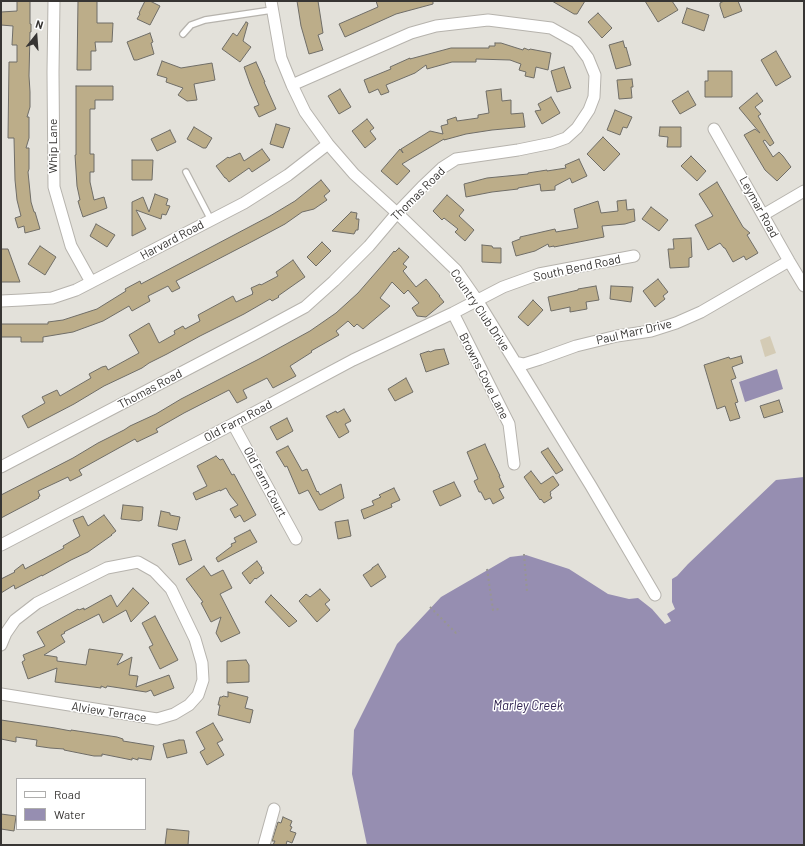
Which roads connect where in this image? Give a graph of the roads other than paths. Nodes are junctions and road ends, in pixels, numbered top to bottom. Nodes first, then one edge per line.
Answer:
1 (54, 1) edge
2 (271, 6) edge
3 (183, 34) dead end
4 (292, 85) junction
5 (714, 129) dead end
6 (328, 144) junction
7 (186, 172) dead end
8 (804, 191) edge
9 (397, 213) junction
10 (763, 215) junction
11 (211, 220) junction
12 (634, 256) dead end
13 (789, 261) junction
14 (92, 282) junction
15 (804, 286) edge
16 (1, 300) edge
17 (477, 300) junction
18 (453, 313) junction
19 (515, 362) junction
20 (233, 424) junction
21 (514, 464) dead end
22 (1, 467) edge
23 (296, 540) dead end
24 (1, 545) edge
25 (655, 595) dead end
26 (1, 645) edge
27 (1, 694) edge
28 (274, 808) dead end
29 (264, 845) edge

1 - 14 street, Whip Lane
2 - 3 lane
2 - 4 street, Country Club Drive
4 - 6 street, Country Club Drive
4 - 9 street, Thomas Road
5 - 10 street, Leymar Road
6 - 9 street, Country Club Drive
6 - 11 street, Harvard Road
7 - 11 lane
8 - 10 street
9 - 17 street, Country Club Drive
9 - 22 street, Thomas Road
10 - 13 street, Leymar Road
11 - 14 street, Harvard Road
12 - 17 street, South Bend Road
13 - 15 street, Leymar Road
13 - 19 street, Paul Marr Drive
14 - 16 street, Harvard Road
17 - 18 street, Old Farm Road
17 - 19 street, Country Club Drive
18 - 20 street, Old Farm Road
18 - 21 street, Browns Cove Lane
19 - 25 street, Country Club Drive
20 - 23 street, Old Farm Court
20 - 24 street, Old Farm Road
26 - 27 street, Alview Terrace
28 - 29 street

